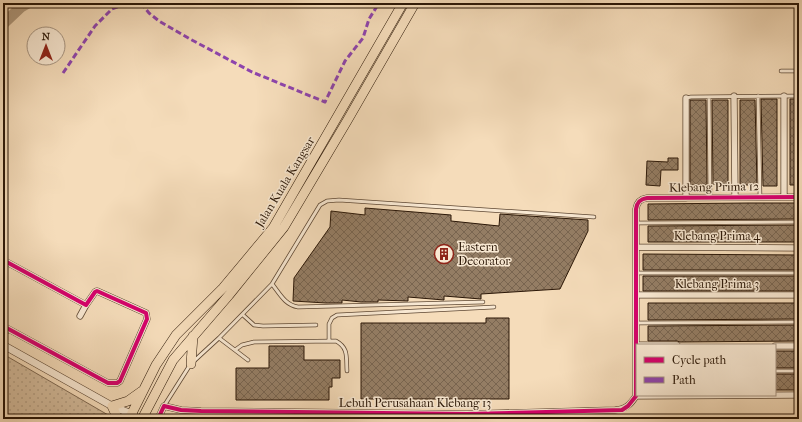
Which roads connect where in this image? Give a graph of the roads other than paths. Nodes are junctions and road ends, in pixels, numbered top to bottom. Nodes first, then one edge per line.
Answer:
1 (403, 3) edge
2 (415, 3) edge
3 (781, 71) dead end
4 (799, 71) edge
5 (709, 96) junction
6 (734, 96) junction
7 (758, 96) junction
8 (784, 96) junction
9 (799, 96) edge
10 (686, 98) joint
11 (710, 197) junction
12 (735, 197) junction
13 (760, 197) junction
14 (784, 197) junction
15 (799, 197) edge
16 (686, 198) junction
17 (594, 217) dead end
18 (636, 222) junction
19 (799, 222) edge
20 (636, 247) junction
21 (799, 248) edge
22 (3, 260) edge
23 (636, 273) junction
24 (799, 273) edge
25 (272, 284) junction
26 (636, 295) junction
27 (799, 295) edge
28 (483, 302) dead end
29 (86, 305) junction
30 (494, 307) dead end
31 (243, 315) junction
32 (80, 316) dead end
33 (799, 322) edge
34 (636, 323) junction
35 (316, 326) dead end
36 (5, 327) edge
37 (3, 336) edge
38 (193, 336) junction
39 (219, 338) junction
40 (330, 340) junction
41 (636, 344) joint
42 (3, 345) edge
43 (776, 346) edge
44 (799, 346) edge
45 (235, 350) junction
46 (248, 360) dead end
47 (191, 364) junction
48 (347, 371) dead end
49 (636, 371) edge
50 (776, 371) edge
51 (799, 371) edge
52 (143, 390) junction
53 (776, 395) edge
54 (799, 395) edge
55 (636, 396) joint
56 (112, 406) junction
57 (164, 406) junction
58 (134, 417) edge
59 (467, 417) edge
60 (118, 419) edge
61 (158, 419) edge

1 - 52 highway, Jalan Kuala Kangsar
2 - 38 highway, Jalan Kuala Kangsar
3 - 4 lane
5 - 6 lane
5 - 10 lane
5 - 11 lane
6 - 7 lane
6 - 12 street
7 - 8 lane
7 - 13 lane
8 - 9 lane
8 - 14 street
10 - 16 street
11 - 12 street, Klebang Prima 12
11 - 16 street, Klebang Prima 12
12 - 13 street, Klebang Prima 12
13 - 14 street, Klebang Prima 12
14 - 15 street, Klebang Prima 12
16 - 18 street, Klebang Prima 12
17 - 25 lane
18 - 19 lane
18 - 20 street
20 - 21 street, Klebang Prima 4
20 - 23 street
22 - 29 street
23 - 24 lane
23 - 26 street
25 - 28 lane
25 - 31 lane
26 - 27 street, Klebang Prima 3
26 - 34 street
29 - 32 street
29 - 36 street
30 - 40 lane
31 - 35 lane
31 - 39 lane
33 - 34 lane
34 - 41 street
36 - 37 street
38 - 47 highway
38 - 58 highway, Jalan Kuala Kangsar
39 - 45 lane
39 - 47 lane
40 - 45 lane
40 - 48 lane
41 - 49 street
42 - 56 street
43 - 44 street
45 - 46 lane
47 - 57 lane
49 - 55 street
50 - 51 lane
52 - 56 highway
52 - 58 highway, Jalan Kuala Kangsar
53 - 54 street
55 - 59 street, Lebuh Perusahaan Klebang 13
56 - 58 street
56 - 60 highway
57 - 59 street, Lebuh Perusahaan Klebang 13
57 - 61 street

